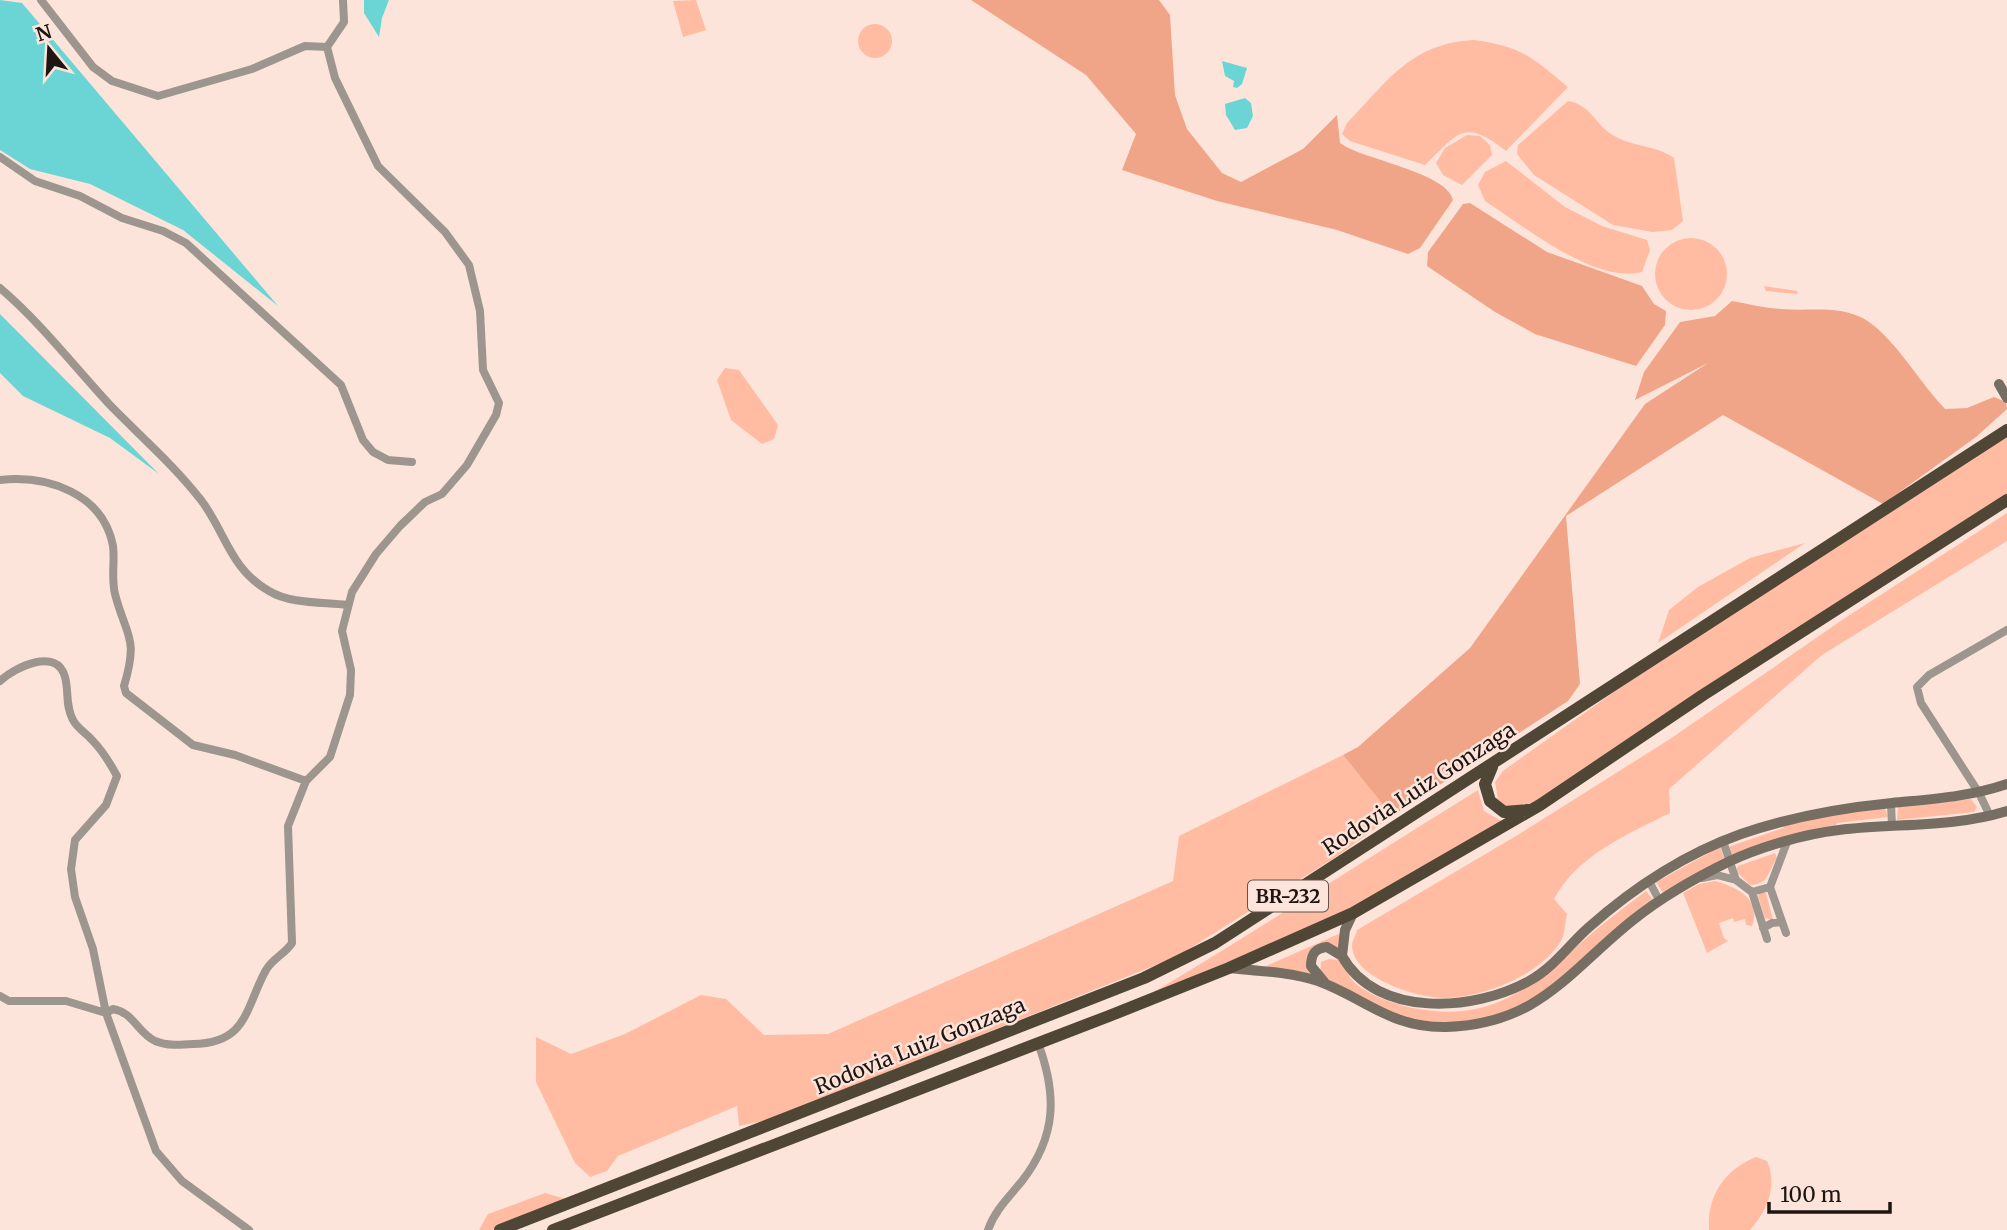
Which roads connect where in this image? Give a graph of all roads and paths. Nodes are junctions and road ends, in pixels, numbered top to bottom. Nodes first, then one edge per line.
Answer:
1 (41, 0) edge
2 (343, 0) edge
3 (327, 47) junction
4 (0, 157) edge
5 (0, 288) edge
6 (2005, 384) edge
7 (2007, 398) edge
8 (2007, 430) edge
9 (412, 462) dead end
10 (0, 480) edge
11 (2007, 500) edge
12 (347, 605) junction
13 (2007, 630) edge
14 (0, 681) edge
15 (1509, 754) junction
16 (306, 781) junction
17 (2007, 784) edge
18 (1979, 793) junction
19 (1891, 803) junction
20 (1540, 806) junction
21 (2007, 811) edge
22 (1990, 816) junction
23 (1892, 826) junction
24 (1723, 841) junction
25 (1787, 842) junction
26 (1730, 861) junction
27 (1696, 879) junction
28 (1736, 880) junction
29 (1649, 881) junction
30 (1770, 887) junction
31 (1752, 892) junction
32 (1659, 900) junction
33 (1353, 913) junction
34 (1782, 922) junction
35 (1763, 928) junction
36 (1786, 933) dead end
37 (1767, 939) dead end
38 (1342, 956) junction
39 (1230, 968) junction
40 (1327, 985) junction
41 (0, 996) edge
42 (106, 1013) junction
43 (1038, 1043) junction
44 (249, 1230) edge
45 (500, 1230) edge
46 (553, 1230) edge
47 (988, 1230) edge

1 - 3 street
2 - 3 street
3 - 12 street
4 - 9 street
5 - 12 street
6 - 7 main road
8 - 15 highway, Rodovia Luiz Gonzaga / BR-232
10 - 16 street
11 - 20 highway, Rodovia Luiz Gonzaga / BR-232
12 - 16 street
13 - 18 street
14 - 42 street
15 - 20 highway
15 - 45 highway, Rodovia Luiz Gonzaga / BR-232
16 - 42 street
17 - 18 main road
18 - 19 main road
18 - 22 street
19 - 23 street
19 - 24 main road
20 - 33 highway, Rodovia Luiz Gonzaga / BR-232
21 - 22 main road
22 - 23 main road
23 - 25 main road
24 - 26 street
24 - 29 main road
25 - 26 main road
25 - 30 street
26 - 27 main road
26 - 28 street
27 - 28 street
27 - 32 main road
28 - 31 street
29 - 32 street
29 - 38 main road
30 - 31 street
30 - 34 street
31 - 35 street
32 - 40 main road
33 - 38 main road
33 - 39 highway, Rodovia Luiz Gonzaga / BR-232
34 - 35 street
34 - 36 street
35 - 37 street
38 - 40 main road
39 - 40 main road
39 - 43 highway, Rodovia Luiz Gonzaga / BR-232
41 - 42 street
42 - 44 street
43 - 46 highway, Rodovia Luiz Gonzaga / BR-232
43 - 47 street

